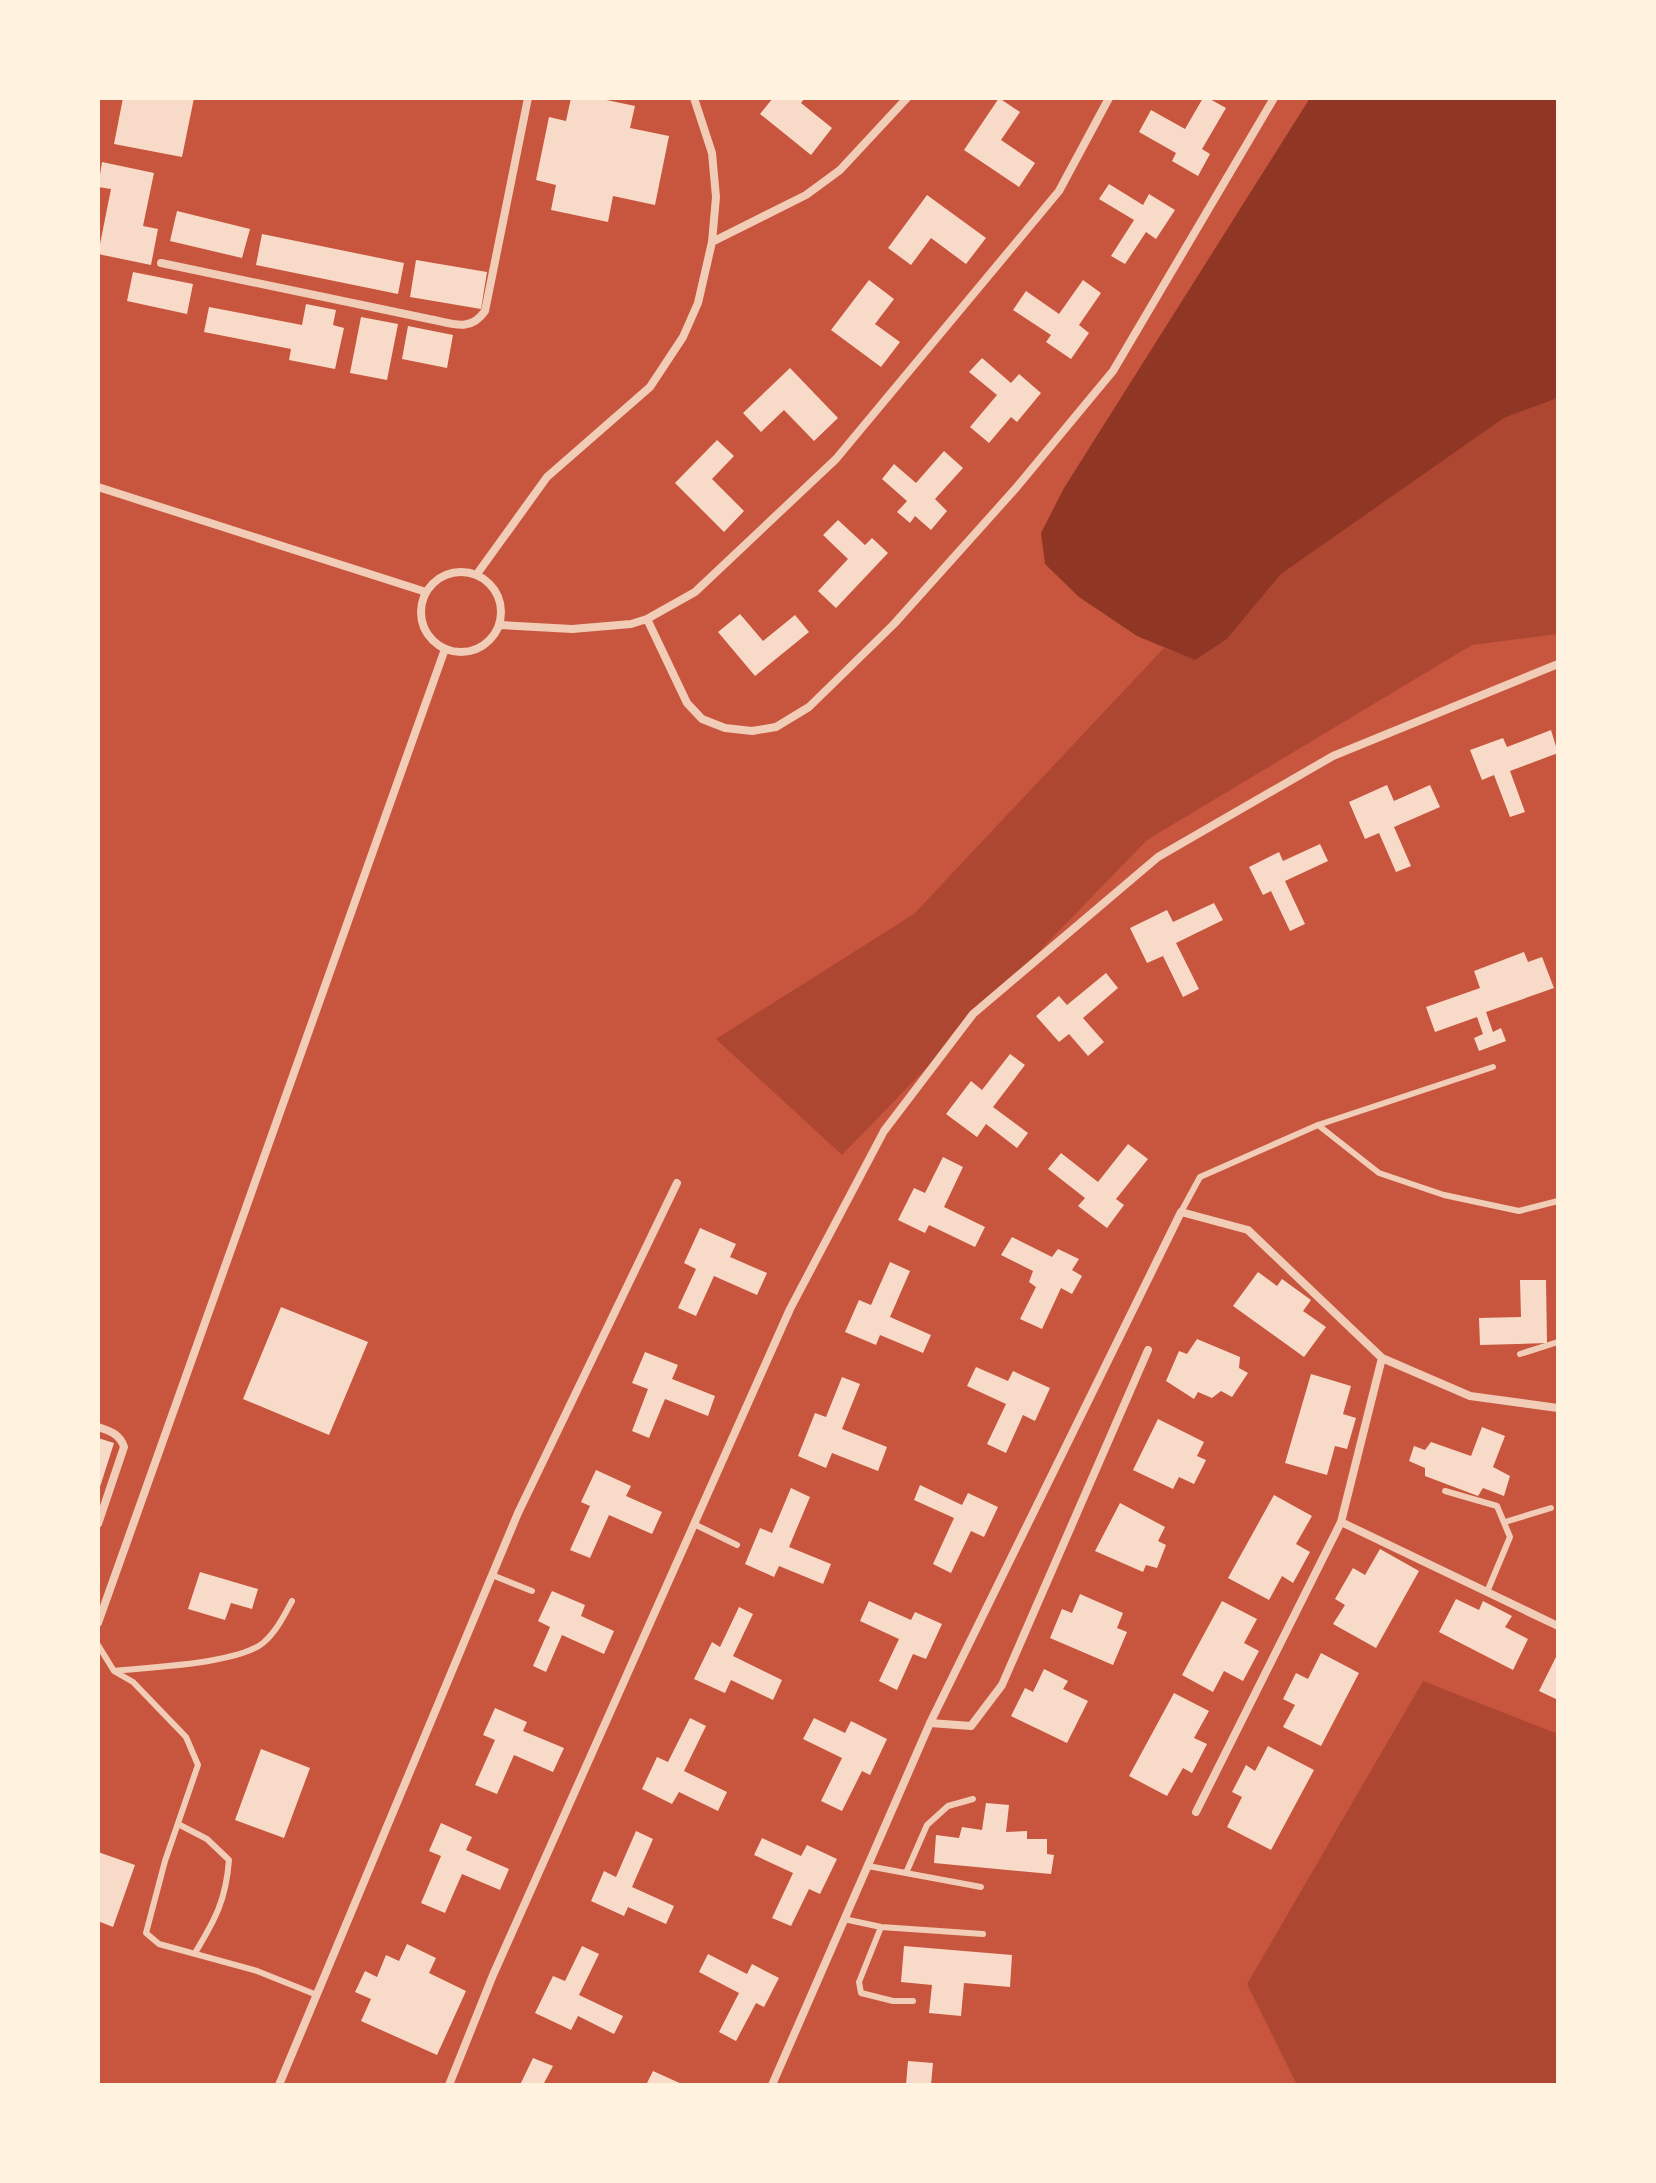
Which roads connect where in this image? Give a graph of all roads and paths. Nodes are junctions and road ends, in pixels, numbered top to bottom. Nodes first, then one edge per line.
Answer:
1 (528, 98) edge
2 (694, 98) edge
3 (907, 98) edge
4 (1109, 98) edge
5 (1274, 98) edge
6 (712, 242) junction
7 (161, 263) dead end
8 (98, 487) edge
9 (477, 574) junction
10 (426, 592) junction
11 (647, 619) junction
12 (500, 625) junction
13 (445, 649) junction
14 (1558, 664) edge
15 (1493, 1067) dead end
16 (1318, 1125) junction
17 (677, 1183) dead end
18 (1558, 1201) edge
19 (1181, 1212) junction
20 (1558, 1342) edge
21 (1148, 1350) dead end
22 (1520, 1354) dead end
23 (1382, 1358) junction
24 (1558, 1408) edge
25 (98, 1427) edge
26 (1445, 1491) dead end
27 (1551, 1508) dead end
28 (1341, 1522) junction
29 (1505, 1522) junction
30 (98, 1524) edge
31 (694, 1524) junction
32 (737, 1545) dead end
33 (492, 1575) junction
34 (532, 1591) dead end
35 (1487, 1592) junction
36 (292, 1601) dead end
37 (98, 1623) edge
38 (1558, 1626) edge
39 (98, 1645) edge
40 (114, 1671) junction
41 (930, 1723) junction
42 (973, 1799) dead end
43 (1196, 1812) dead end
44 (178, 1824) junction
45 (868, 1866) junction
46 (906, 1873) junction
47 (981, 1887) dead end
48 (844, 1919) junction
49 (881, 1927) junction
50 (983, 1934) dead end
51 (195, 1953) junction
52 (317, 1995) junction
53 (913, 2001) dead end
54 (279, 2085) edge
55 (449, 2085) edge
56 (772, 2085) edge

1 - 7 street
2 - 6 street
3 - 6 street
4 - 11 street
5 - 11 street
6 - 9 street
8 - 10 street
9 - 10 street
9 - 12 street
10 - 13 street
11 - 12 street
12 - 13 street
13 - 37 street
14 - 31 street
15 - 16 lane
16 - 18 lane
16 - 19 lane
17 - 33 street
19 - 23 street
19 - 41 street
20 - 22 lane
21 - 41 street
23 - 24 street
23 - 28 street
25 - 30 street
26 - 29 lane
27 - 29 lane
28 - 35 street
28 - 43 street
29 - 35 lane
31 - 32 lane
31 - 55 street
33 - 34 lane
33 - 52 street
35 - 38 street
36 - 40 lane
39 - 40 lane
40 - 44 lane
41 - 45 street
42 - 46 lane
44 - 51 lane
44 - 51 lane
45 - 46 lane
45 - 48 street
46 - 47 lane
48 - 49 lane
48 - 56 street
49 - 50 lane
49 - 53 lane
51 - 52 lane
52 - 54 street

